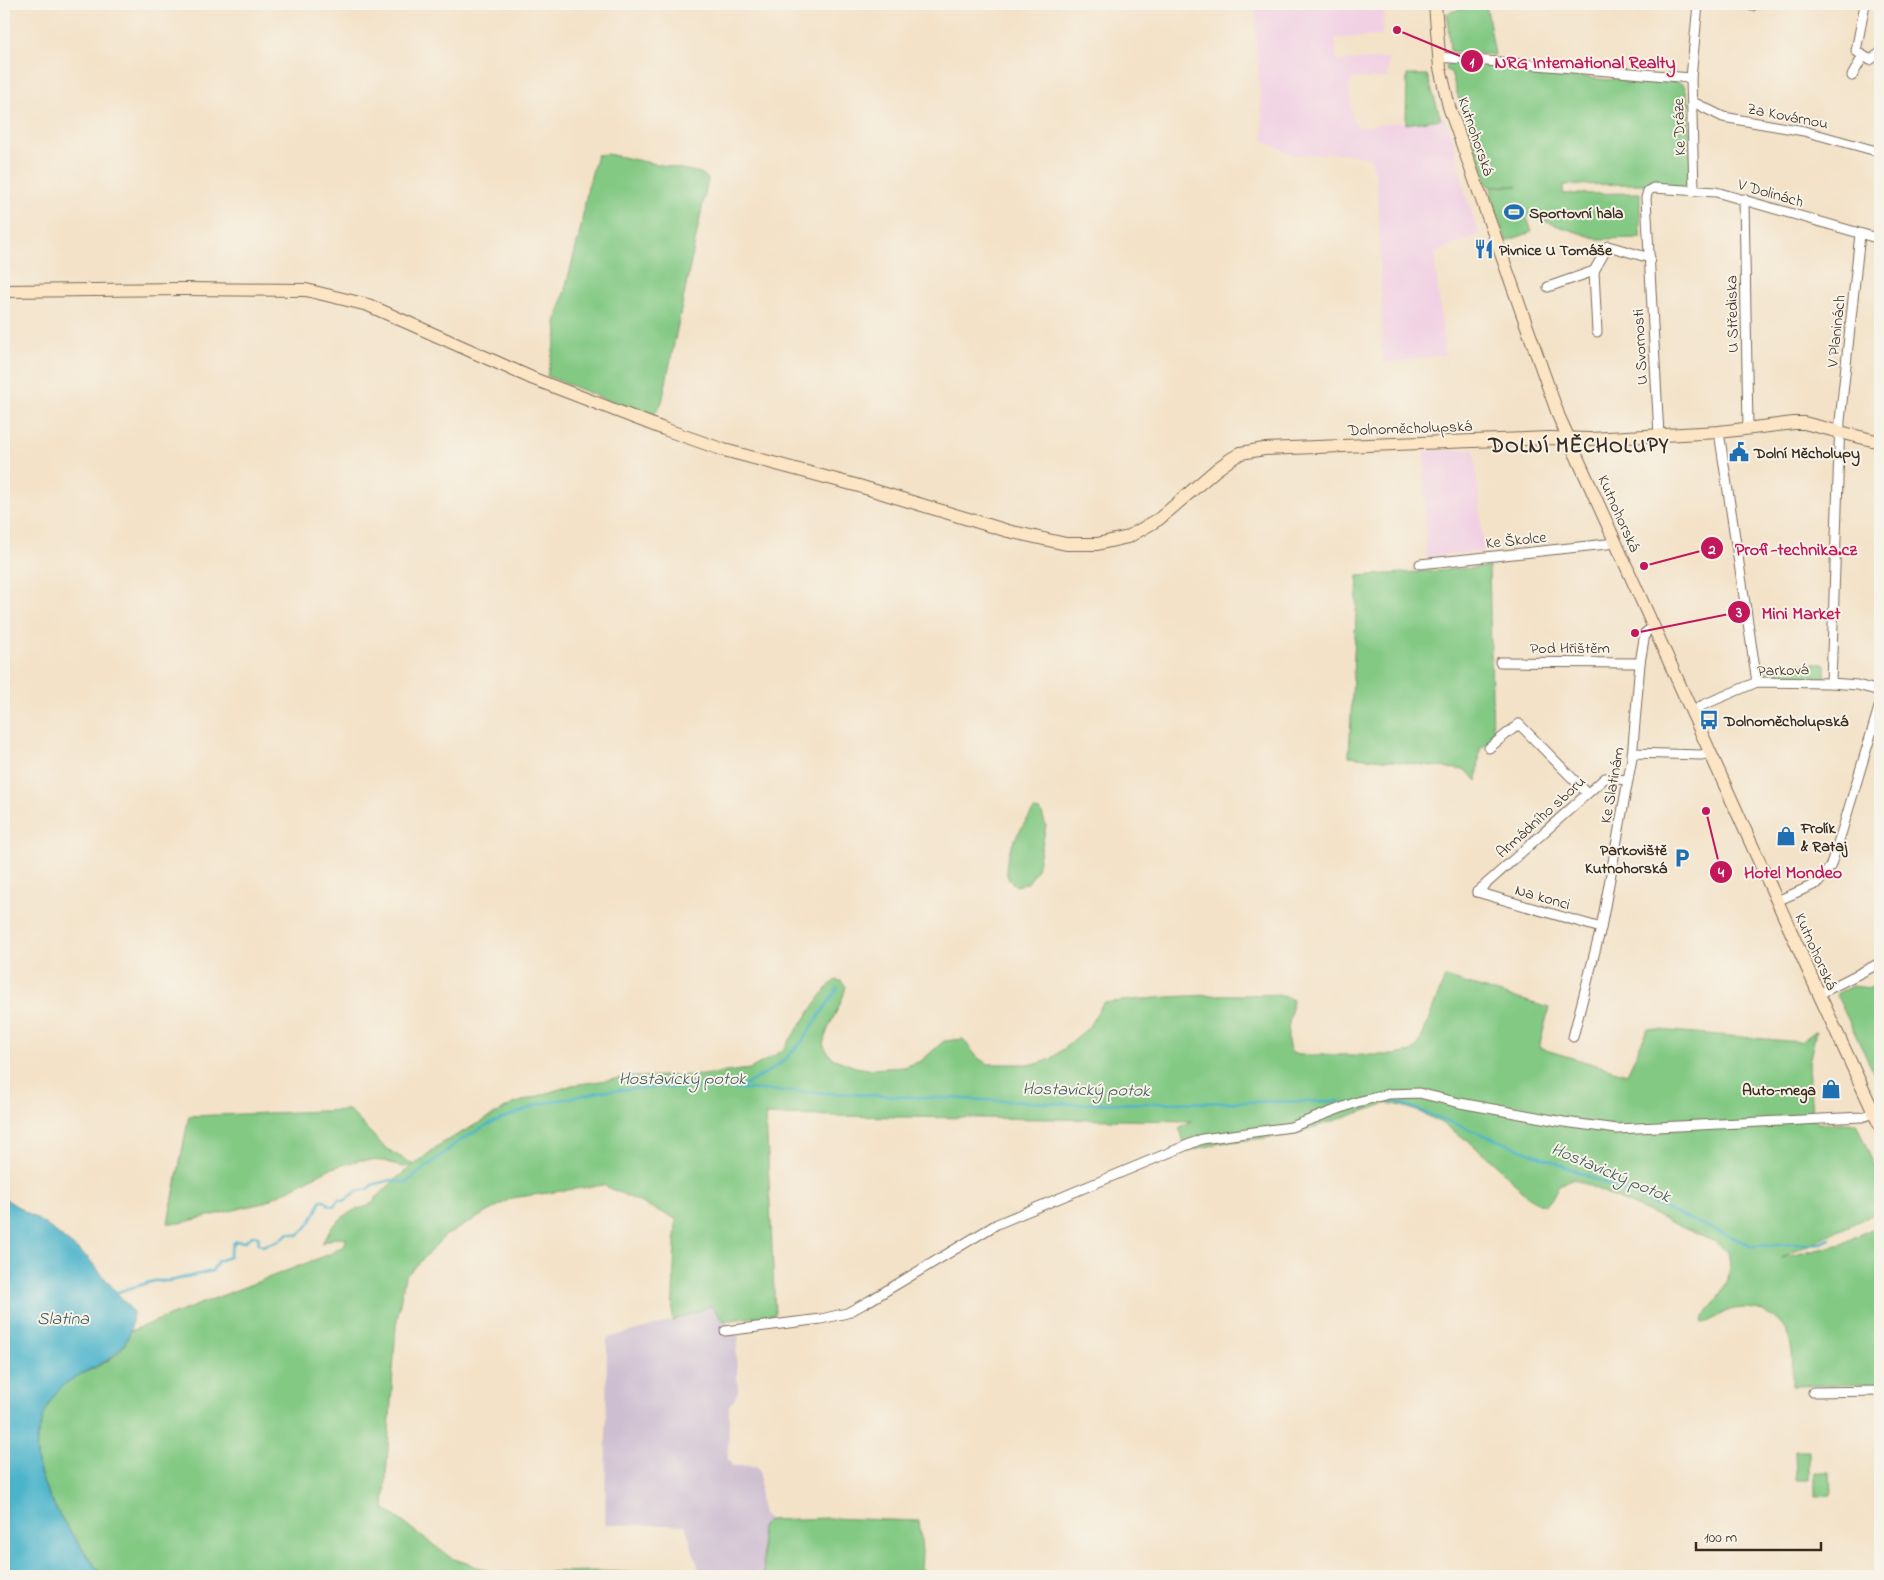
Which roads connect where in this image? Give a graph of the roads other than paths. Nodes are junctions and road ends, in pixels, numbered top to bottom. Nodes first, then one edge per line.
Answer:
1 (1435, 4) edge
2 (1698, 4) edge
3 (1865, 4) edge
4 (1880, 53) edge
5 (1863, 56) junction
6 (1439, 57) junction
7 (1852, 76) dead end
8 (1691, 78) junction
9 (1693, 102) junction
10 (1880, 152) edge
11 (1650, 189) joint
12 (1694, 190) junction
13 (1744, 199) junction
14 (1860, 234) junction
15 (1880, 239) edge
16 (1650, 258) junction
17 (1594, 271) junction
18 (1548, 287) dead end
19 (4, 291) edge
20 (1597, 332) dead end
21 (1748, 428) junction
22 (1840, 431) junction
23 (1719, 432) junction
24 (1659, 435) junction
25 (1570, 439) junction
26 (1880, 442) edge
27 (1616, 543) junction
28 (1420, 564) dead end
29 (1653, 627) junction
30 (1500, 662) dead end
31 (1640, 663) junction
32 (1757, 682) junction
33 (1830, 683) junction
34 (1880, 691) edge
35 (1880, 704) edge
36 (1692, 712) junction
37 (1489, 748) dead end
38 (1632, 753) junction
39 (1711, 753) junction
40 (1628, 780) junction
41 (1587, 793) junction
42 (1477, 892) joint
43 (1777, 901) junction
44 (1600, 928) junction
45 (1880, 963) edge
46 (1819, 994) junction
47 (1573, 1037) dead end
48 (1875, 1113) junction
49 (1880, 1126) edge
50 (726, 1331) dead end
51 (1880, 1391) edge
52 (1814, 1392) dead end

1 - 6 street, Kutnohorská
2 - 8 street, Ke Dráze
3 - 5 street
4 - 5 street
5 - 7 street
6 - 8 street
6 - 25 street, Kutnohorská
8 - 9 street, Ke Dráze
9 - 10 street, Za Kovárnou
9 - 12 street, Ke Dráze
11 - 12 street, V Dolinách
11 - 16 street, U Svornosti
12 - 13 street, V Dolinách
13 - 14 street, V Dolinách
13 - 21 street, U Střediska
14 - 15 street, V Dolinách
14 - 22 street, V Planinách
16 - 17 street
16 - 24 street, U Svornosti
17 - 18 street
17 - 20 street
19 - 25 street, Dolnoměcholupská
21 - 22 street, Dolnoměcholupská
21 - 23 street, Dolnoměcholupská
22 - 26 street, Dolnoměcholupská
22 - 33 street, V Planinách
23 - 24 street, Dolnoměcholupská
23 - 32 street
24 - 25 street, Dolnoměcholupská
25 - 27 street, Kutnohorská
27 - 28 street, Ke Školce
27 - 29 street, Kutnohorská
29 - 31 street, Ke Slatinám
29 - 36 street, Kutnohorská
30 - 31 street, Pod Hřištěm
31 - 38 street, Ke Slatinám
32 - 33 street, Parková
32 - 36 street, Parková
33 - 34 street, Parková
35 - 43 street
36 - 39 street, Kutnohorská
37 - 41 street
38 - 39 street
38 - 40 street, Ke Slatinám
39 - 43 street, Kutnohorská
40 - 41 street, Armádního sboru
40 - 44 street, Ke Slatinám
41 - 42 street, Armádního sboru
42 - 44 street, Na konci
43 - 46 street, Kutnohorská
44 - 47 street, Ke Slatinám
45 - 46 street
46 - 48 street, Kutnohorská
48 - 49 street, Kutnohorská
48 - 50 street
51 - 52 street

